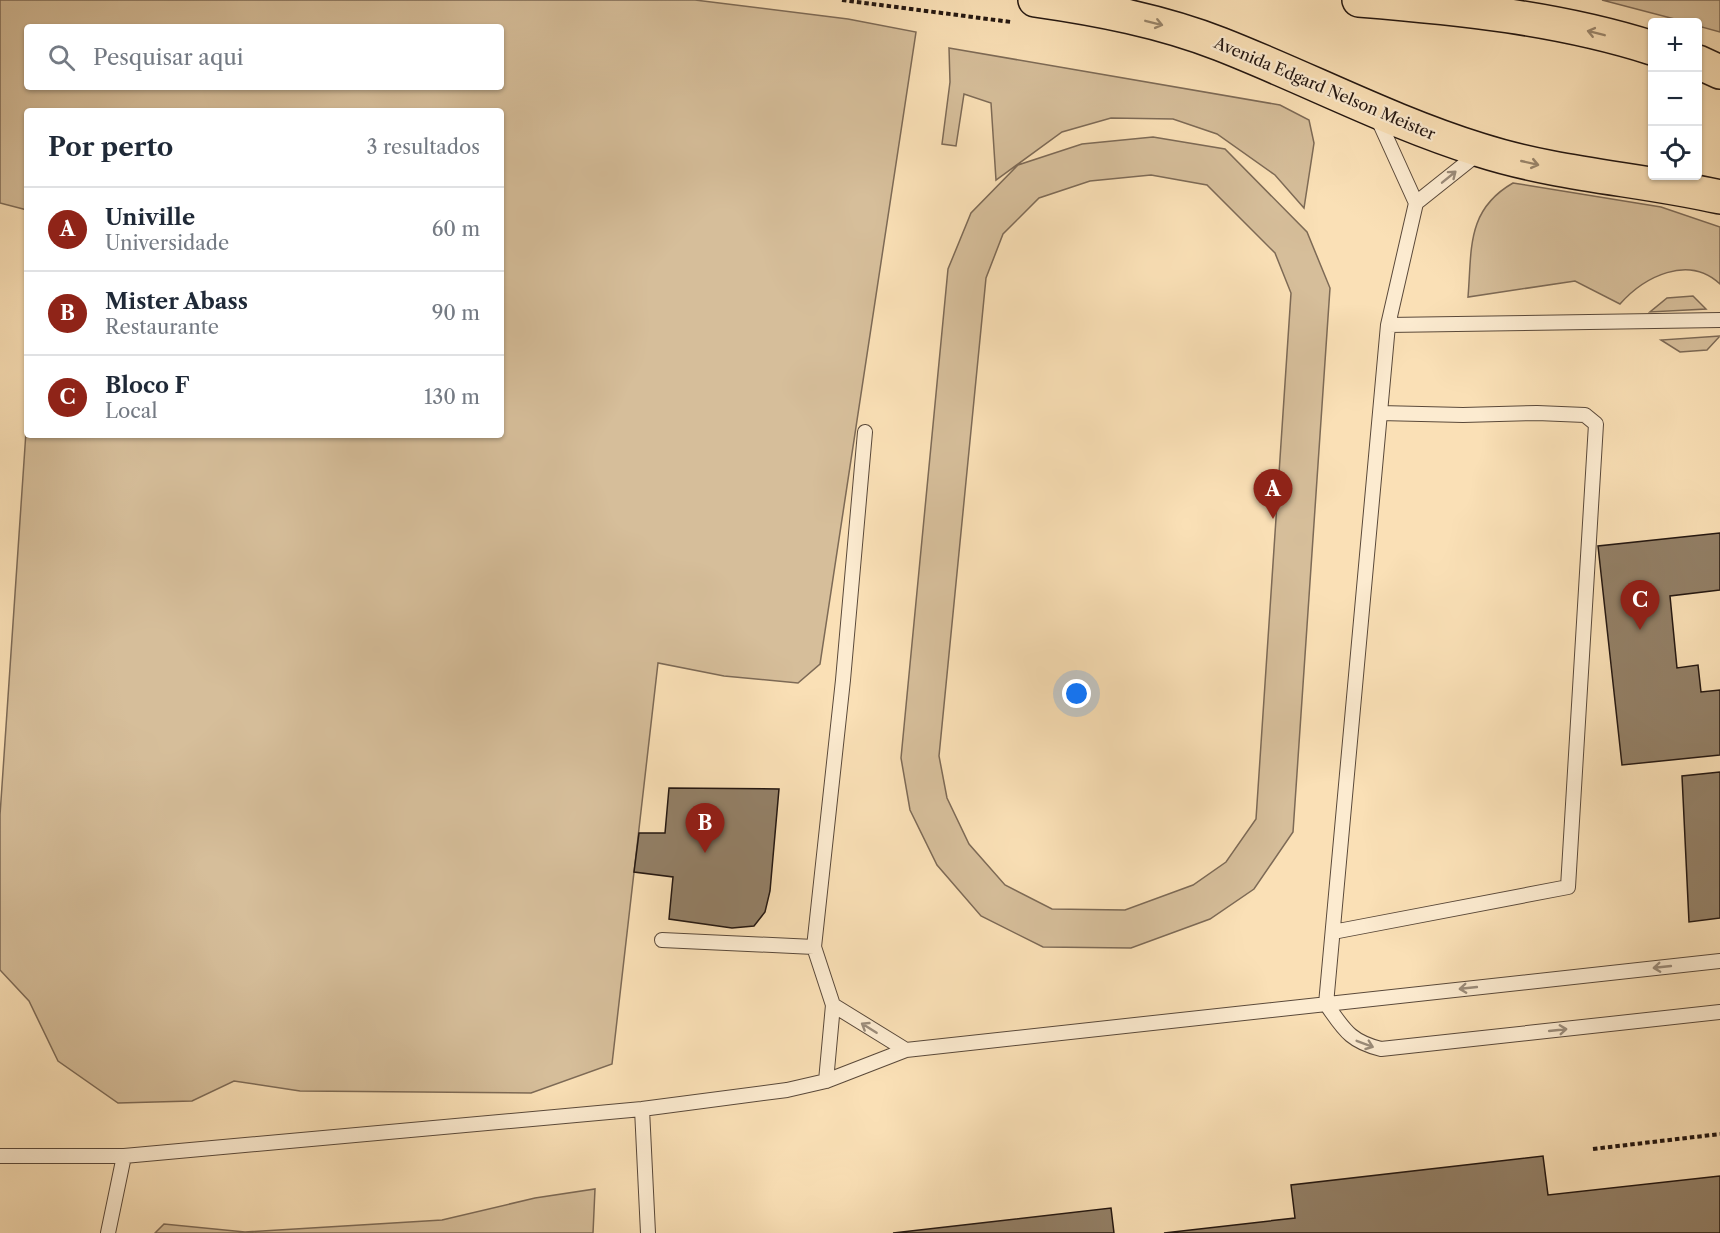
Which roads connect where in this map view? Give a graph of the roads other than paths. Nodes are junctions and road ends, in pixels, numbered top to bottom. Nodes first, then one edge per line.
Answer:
1 (1359, 0) edge
2 (1028, 11) edge
3 (1648, 47) edge
4 (1702, 64) edge
5 (1720, 72) edge
6 (1375, 112) junction
7 (1481, 151) junction
8 (1645, 174) edge
9 (1720, 197) edge
10 (1416, 203) junction
11 (1720, 320) edge
12 (1388, 325) junction
13 (1380, 413) junction
14 (866, 432) dead end
15 (1333, 932) junction
16 (662, 940) dead end
17 (814, 947) junction
18 (1720, 961) edge
19 (1326, 1004) junction
20 (833, 1005) junction
21 (1720, 1012) edge
22 (906, 1050) junction
23 (826, 1081) junction
24 (642, 1109) junction
25 (0, 1156) edge
26 (124, 1156) junction
27 (108, 1233) edge
28 (648, 1233) edge

3 -> 1 main road
2 -> 6 main road, Avenida Edgard Nelson Meister
4 - 5 main road
6 - 7 main road, Avenida Edgard Nelson Meister
6 - 10 lane
7 -> 8 main road, Avenida Edgard Nelson Meister
10 -> 7 lane
8 - 9 main road, Avenida Edgard Nelson Meister
10 - 12 lane
11 - 12 lane
12 - 13 lane
13 - 15 lane
13 - 15 lane
14 - 17 lane
15 - 19 lane
16 - 17 lane
17 - 20 lane
18 -> 19 lane
19 -> 21 lane
19 - 22 lane
22 -> 20 lane
20 - 23 lane
22 - 23 lane
23 - 24 lane
24 - 26 lane
24 - 28 lane
25 - 26 lane
26 - 27 lane

